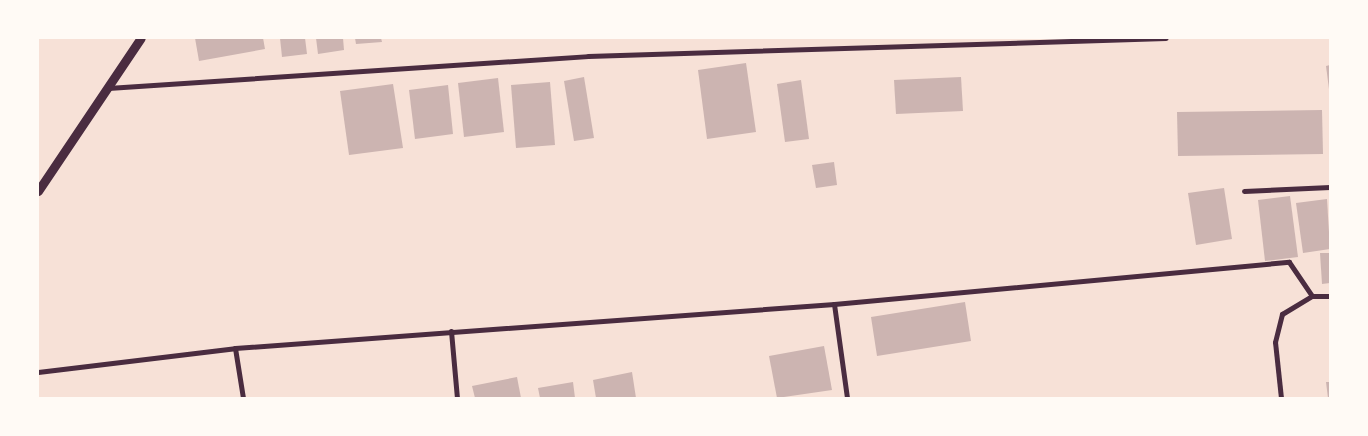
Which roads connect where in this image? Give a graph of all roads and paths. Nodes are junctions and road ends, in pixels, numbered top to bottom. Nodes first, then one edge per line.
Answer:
1 (141, 38) edge
2 (1166, 38) edge
3 (107, 88) junction
4 (1330, 187) edge
5 (38, 191) edge
6 (1244, 191) dead end
7 (1312, 296) junction
8 (1330, 296) edge
9 (834, 304) junction
10 (451, 331) junction
11 (235, 348) junction
12 (38, 372) edge
13 (243, 398) edge
14 (457, 398) edge
15 (847, 398) edge
16 (1281, 398) edge

1 - 3 street
2 - 3 street
3 - 5 street
4 - 6 street
7 - 8 street
7 - 9 street
7 - 16 street
9 - 10 street
9 - 15 street
10 - 11 street
10 - 14 street
11 - 12 street
11 - 13 street

